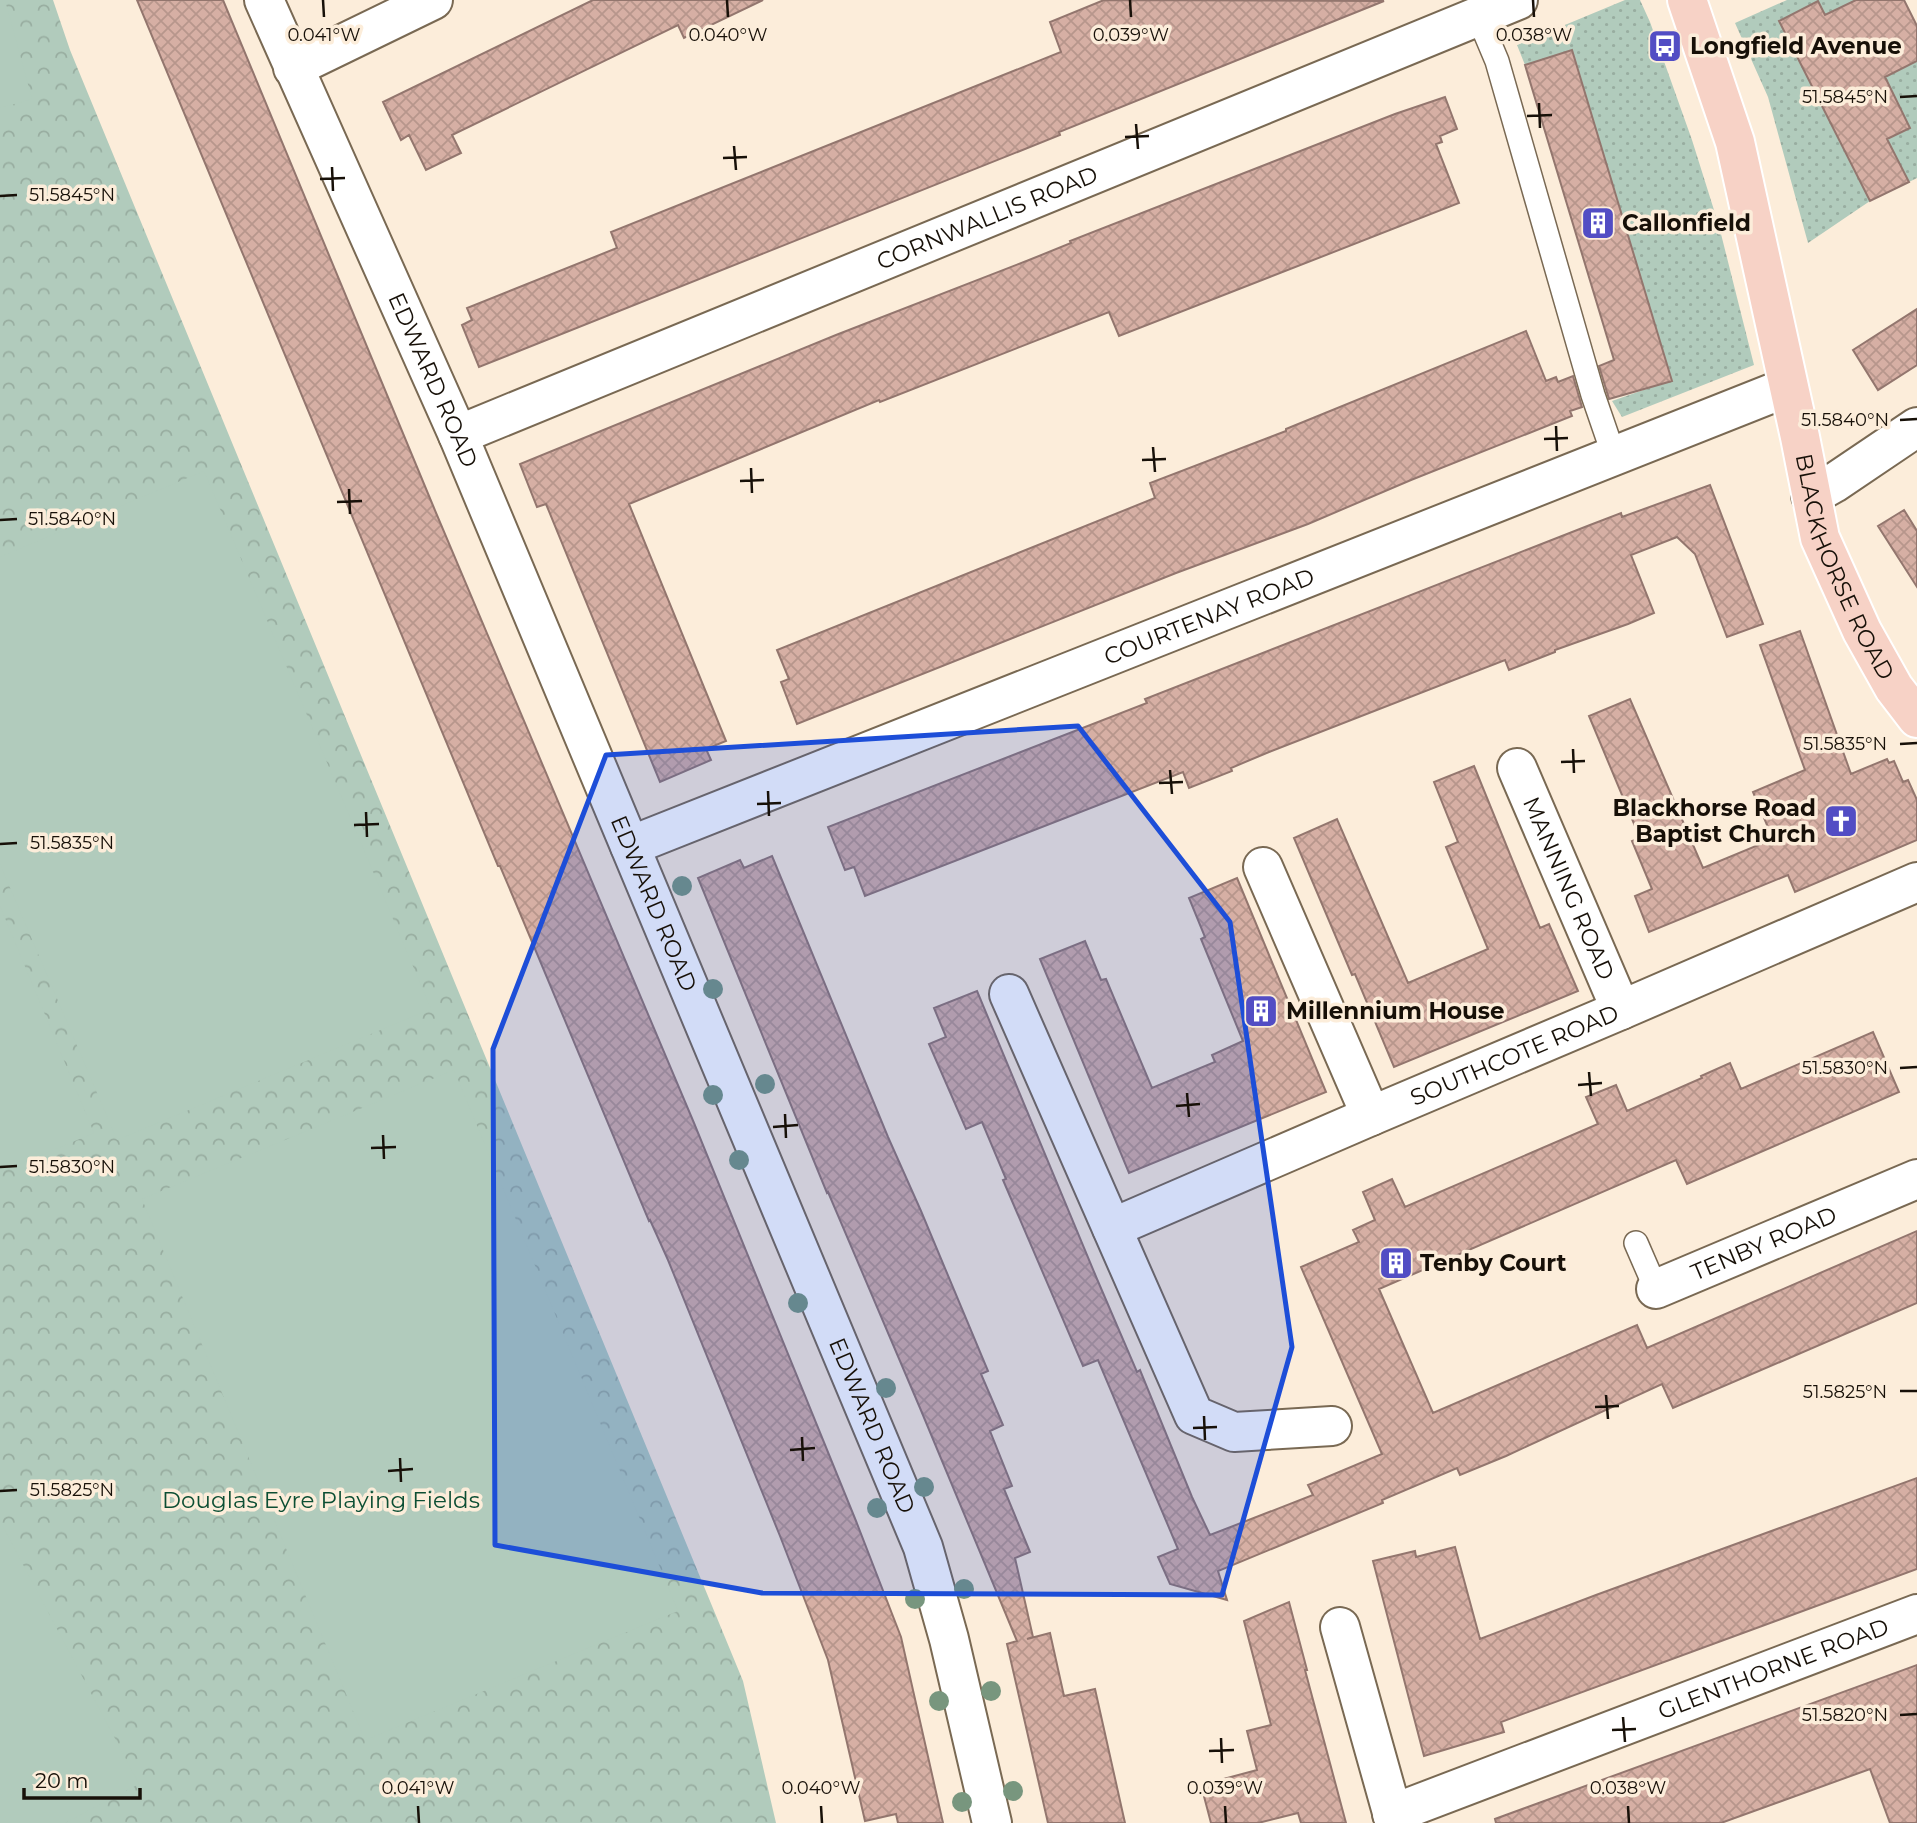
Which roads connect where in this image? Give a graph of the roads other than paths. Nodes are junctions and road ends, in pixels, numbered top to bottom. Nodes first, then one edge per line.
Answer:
1 (264, 0) edge
2 (433, 0) edge
3 (1518, 0) edge
4 (1687, 0) edge
5 (1478, 16) junction
6 (293, 68) junction
7 (1788, 387) junction
8 (1917, 427) edge
9 (458, 435) junction
10 (1614, 456) junction
11 (1811, 496) junction
12 (1917, 718) edge
13 (1517, 768) dead end
14 (630, 846) junction
15 (1263, 867) dead end
16 (1917, 882) edge
17 (1009, 994) dead end
18 (1621, 1010) junction
19 (1371, 1115) junction
20 (1917, 1179) edge
21 (1112, 1228) junction
22 (1636, 1243) dead end
23 (1656, 1289) joint
24 (1332, 1426) dead end
25 (1917, 1614) edge
26 (1340, 1627) dead end
27 (1394, 1818) edge
28 (992, 1823) edge

1 - 6 street, EDWARD ROAD
2 - 6 street
3 - 5 street, CORNWALLIS ROAD
4 - 7 main road, BLACKHORSE ROAD
5 - 9 street, CORNWALLIS ROAD
5 - 10 lane
6 - 9 street, EDWARD ROAD
7 - 10 street, COURTENAY ROAD
7 - 11 main road, BLACKHORSE ROAD
8 - 11 street
9 - 14 street, EDWARD ROAD
10 - 14 street, COURTENAY ROAD
11 - 12 main road, BLACKHORSE ROAD
13 - 18 street, MANNING ROAD
14 - 28 street, EDWARD ROAD
15 - 19 street
16 - 18 street, SOUTHCOTE ROAD
17 - 21 street
18 - 19 street, SOUTHCOTE ROAD
19 - 21 street, SOUTHCOTE ROAD
20 - 23 street, TENBY ROAD
21 - 24 street
22 - 23 lane, TENBY ROAD
25 - 27 street, GLENTHORNE ROAD
26 - 27 street

